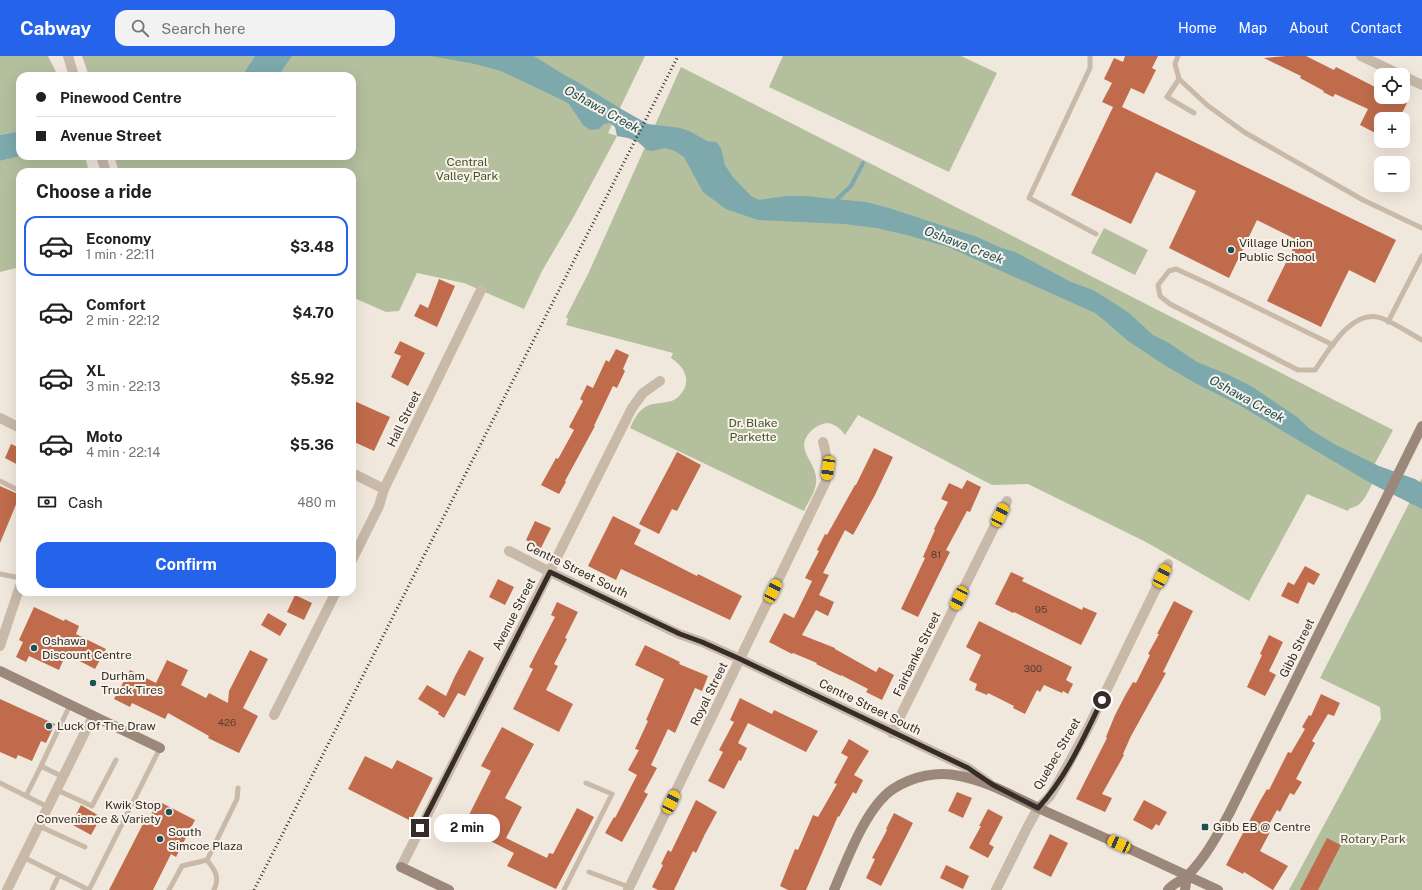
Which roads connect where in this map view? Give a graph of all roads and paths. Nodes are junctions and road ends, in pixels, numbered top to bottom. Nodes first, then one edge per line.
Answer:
1 (68, 56) edge
2 (1090, 56) edge
3 (1178, 56) edge
4 (1361, 56) edge
5 (1386, 68) edge
6 (73, 71) edge
7 (1179, 80) junction
8 (1410, 80) edge
9 (1422, 85) edge
10 (1194, 113) dead end
11 (1422, 228) edge
12 (1096, 234) dead end
13 (1422, 256) edge
14 (481, 290) dead end
15 (1388, 322) junction
16 (1422, 340) edge
17 (1333, 345) junction
18 (660, 381) dead end
19 (0, 418) edge
20 (16, 426) edge
21 (1422, 426) edge
22 (823, 442) dead end
23 (356, 475) edge
24 (0, 481) edge
25 (16, 489) edge
26 (384, 489) junction
27 (1006, 501) dead end
28 (509, 551) dead end
29 (356, 552) edge
30 (1168, 564) dead end
31 (550, 572) junction
32 (0, 574) edge
33 (16, 577) edge
34 (17, 596) edge
35 (334, 596) edge
36 (0, 646) edge
37 (740, 659) junction
38 (0, 671) edge
39 (70, 705) junction
40 (274, 715) dead end
41 (93, 716) junction
42 (892, 733) junction
43 (160, 748) joint
44 (116, 760) dead end
45 (41, 766) junction
46 (63, 777) junction
47 (0, 783) edge
48 (586, 783) dead end
49 (993, 785) junction
50 (238, 788) dead end
51 (56, 790) junction
52 (26, 796) junction
53 (48, 807) junction
54 (1038, 808) junction
55 (39, 826) junction
56 (85, 847) dead end
57 (23, 858) junction
58 (207, 860) junction
59 (401, 867) joint
60 (589, 872) dead end
61 (59, 875) junction
62 (1187, 876) junction
63 (442, 888) edge
64 (628, 889) edge
65 (7, 890) edge
66 (52, 890) edge
67 (89, 890) edge
68 (169, 890) edge
69 (214, 890) edge
70 (564, 890) edge
71 (834, 890) edge
72 (996, 890) edge
73 (1168, 890) edge
74 (1185, 890) edge
75 (1218, 890) edge

1 - 6 street
2 - 12 lane
3 - 7 lane
4 - 5 street
7 - 10 lane
7 - 11 lane
8 - 9 street
13 - 15 lane
14 - 26 street, Hall Street
15 - 16 lane
15 - 17 lane
17 - 17 lane
18 - 31 street, Avenue Street
19 - 20 street
21 - 62 main road, Gibb Street
22 - 37 street, Royal Street
23 - 26 street
24 - 25 lane
26 - 29 street, Hall Street
27 - 42 street, Fairbanks Street
28 - 31 street, Centre Street South
30 - 54 street, Quebec Street
31 - 37 street, Centre Street South
31 - 59 street, Avenue Street
32 - 33 lane
34 - 36 street
35 - 40 street
37 - 42 street, Centre Street South
37 - 64 street, Royal Street
38 - 39 main road
39 - 41 main road
39 - 45 lane
41 - 43 main road
41 - 46 street
42 - 49 street, Centre Street South
43 - 67 lane
44 - 51 lane
45 - 46 lane
45 - 52 lane
46 - 51 street
47 - 52 lane
48 - 70 lane
49 - 54 main road, Centre Street South
49 - 71 main road
50 - 58 lane
51 - 53 street
52 - 53 lane
53 - 55 street
54 - 62 main road, Centre Street South
54 - 72 street, Quebec Street
55 - 56 lane
55 - 57 street
57 - 61 lane
57 - 65 street
58 - 68 lane
58 - 69 lane
59 - 63 main road
60 - 64 lane
61 - 66 lane
61 - 67 lane
62 - 73 main road, Gibb Street
62 - 74 main road
62 - 75 main road, Centre Street South

